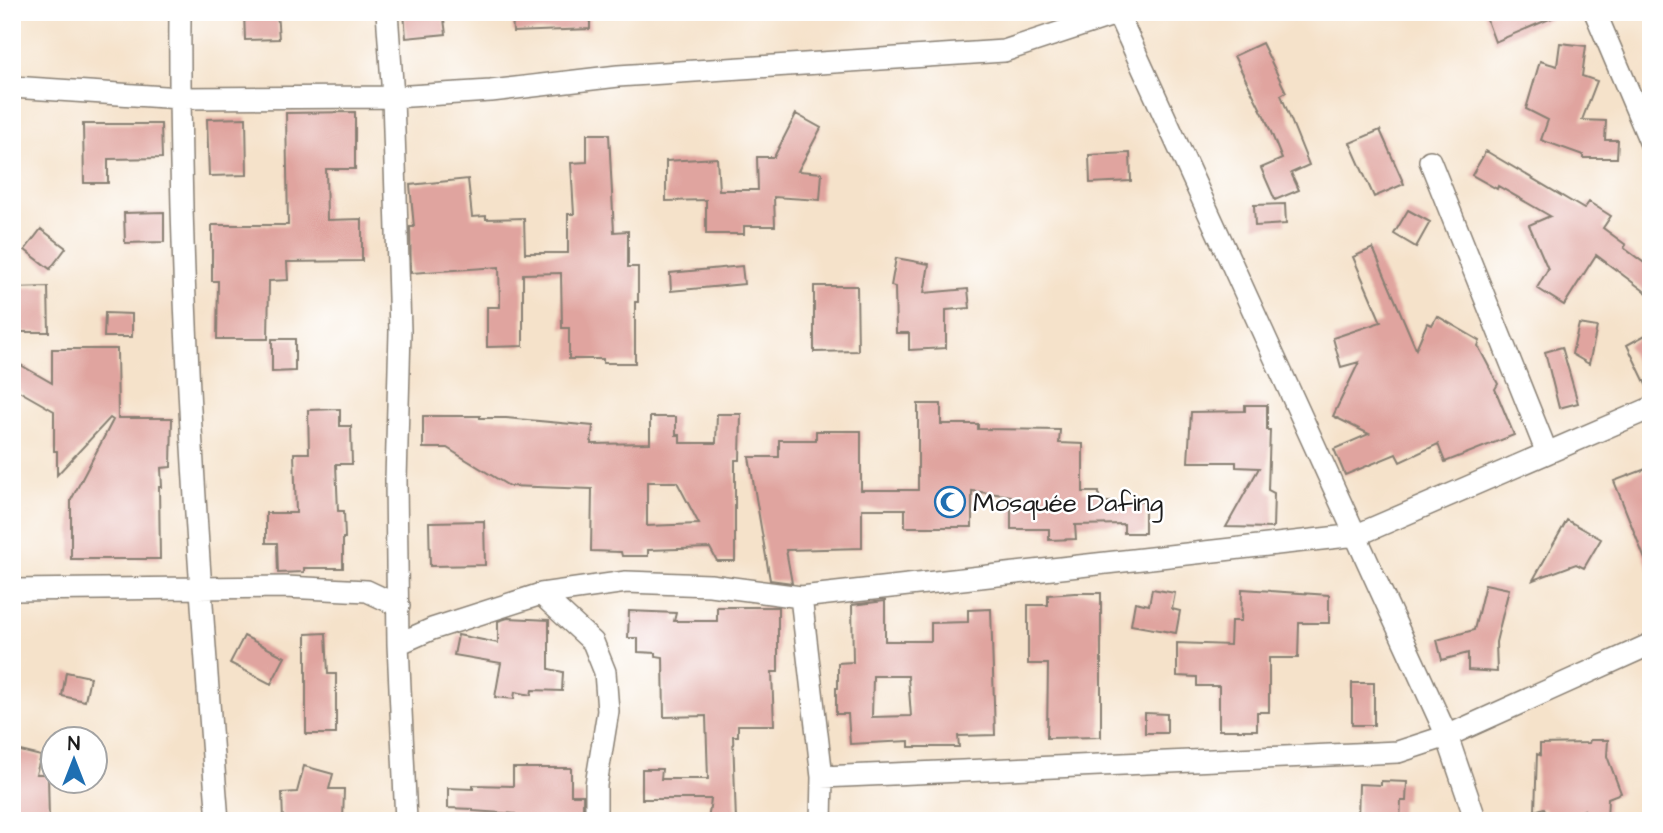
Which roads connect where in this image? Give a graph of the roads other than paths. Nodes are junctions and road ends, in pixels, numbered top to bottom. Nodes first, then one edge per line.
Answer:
1 (180, 12) edge
2 (387, 12) edge
3 (1595, 12) edge
4 (1119, 13) edge
5 (12, 87) edge
6 (393, 97) junction
7 (180, 98) junction
8 (1651, 144) edge
9 (1430, 161) dead end
10 (1651, 408) edge
11 (1547, 453) junction
12 (1357, 535) junction
13 (200, 589) junction
14 (12, 590) edge
15 (541, 594) junction
16 (801, 597) junction
17 (399, 606) junction
18 (398, 644) junction
19 (1651, 644) edge
20 (1447, 736) junction
21 (821, 777) junction
22 (218, 821) edge
23 (406, 821) edge
24 (596, 821) edge
25 (821, 821) edge
26 (1476, 821) edge

1 - 7 street
2 - 6 street
3 - 8 street
4 - 6 street
4 - 12 street
5 - 7 street
6 - 7 street
6 - 17 street
7 - 13 street
9 - 11 street
10 - 11 street
11 - 12 street
12 - 16 street
12 - 20 street
13 - 14 street
13 - 17 street
13 - 22 street
15 - 16 street
15 - 18 street
15 - 24 street
16 - 21 street
17 - 18 street
18 - 23 street
19 - 20 street
20 - 21 street
20 - 26 street
21 - 25 street

